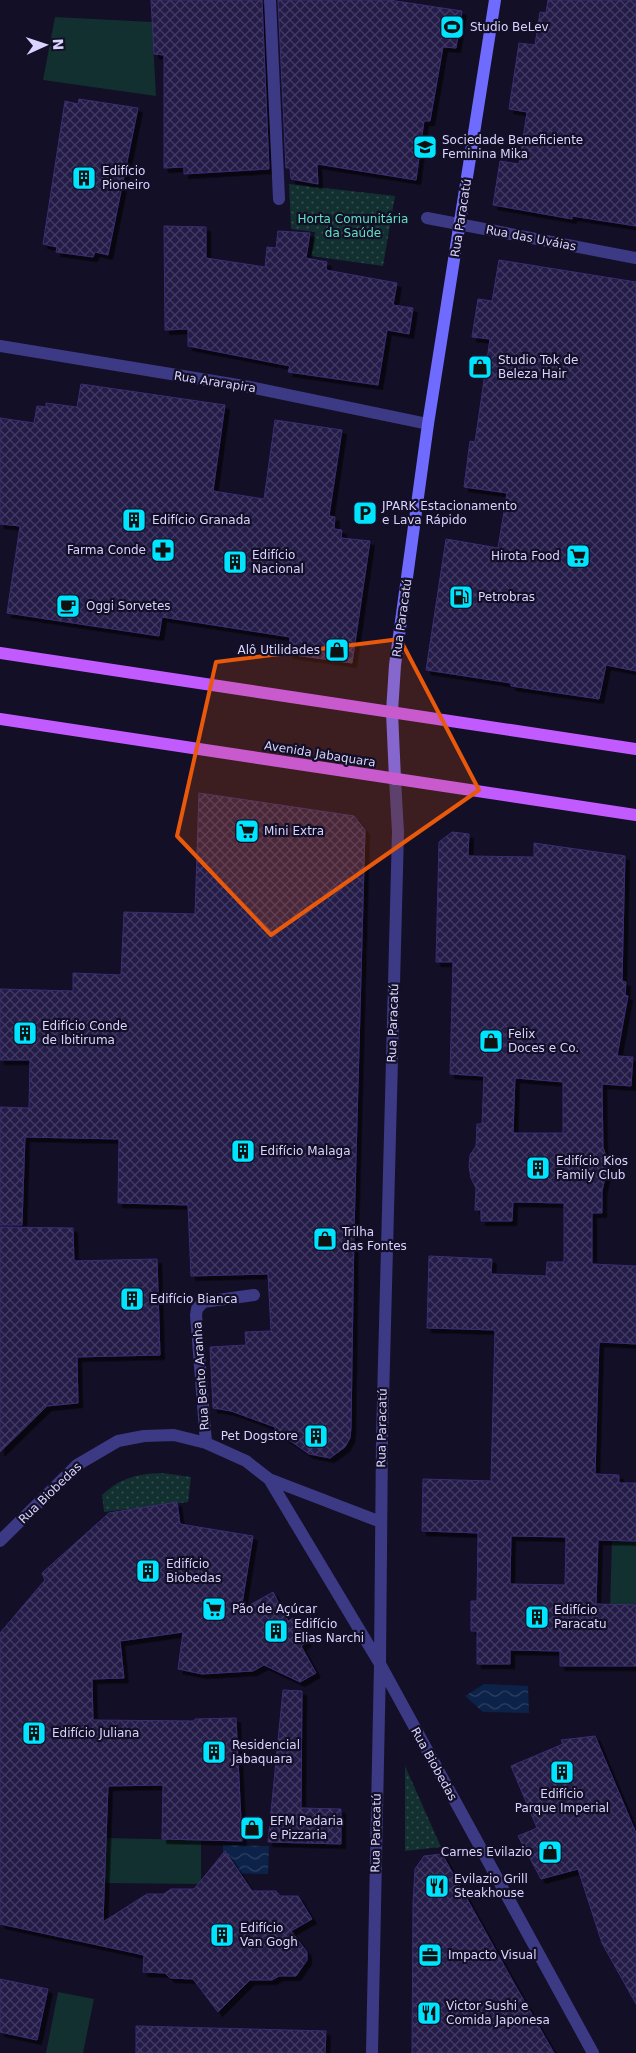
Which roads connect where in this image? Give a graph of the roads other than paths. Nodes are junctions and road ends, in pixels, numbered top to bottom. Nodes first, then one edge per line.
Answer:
1 (270, 0) edge
2 (495, 0) edge
3 (279, 199) dead end
4 (427, 218) dead end
5 (460, 224) junction
6 (636, 258) edge
7 (0, 346) edge
8 (428, 424) junction
9 (0, 653) edge
10 (392, 712) junction
11 (0, 719) edge
12 (636, 749) edge
13 (395, 779) junction
14 (636, 815) edge
15 (254, 1295) dead end
16 (206, 1443) junction
17 (269, 1479) junction
18 (381, 1522) junction
19 (0, 1541) edge
20 (380, 1664) junction
21 (372, 2053) edge
22 (593, 2053) edge

1 - 3 street
2 - 5 street, Rua Paracatú
4 - 5 street, Rua das Uváias
5 - 6 street, Rua das Uváias
5 - 8 street, Rua Paracatú
7 - 8 street, Rua Ararapira
8 - 10 street, Rua Paracatú
9 - 10 main road
10 - 12 main road
10 - 13 street, Rua Paracatú
11 - 13 main road, Avenida Jabaquara
13 - 14 main road, Avenida Jabaquara
13 - 18 street, Rua Paracatú
15 - 16 street, Rua Bento Aranha
16 - 17 street, Rua Biobedas
16 - 19 street, Rua Biobedas
17 - 18 street, Rua Biobedas
17 - 20 street, Rua Biobedas
18 - 20 street, Rua Paracatú
20 - 21 street, Rua Paracatú
20 - 22 street, Rua Biobedas

